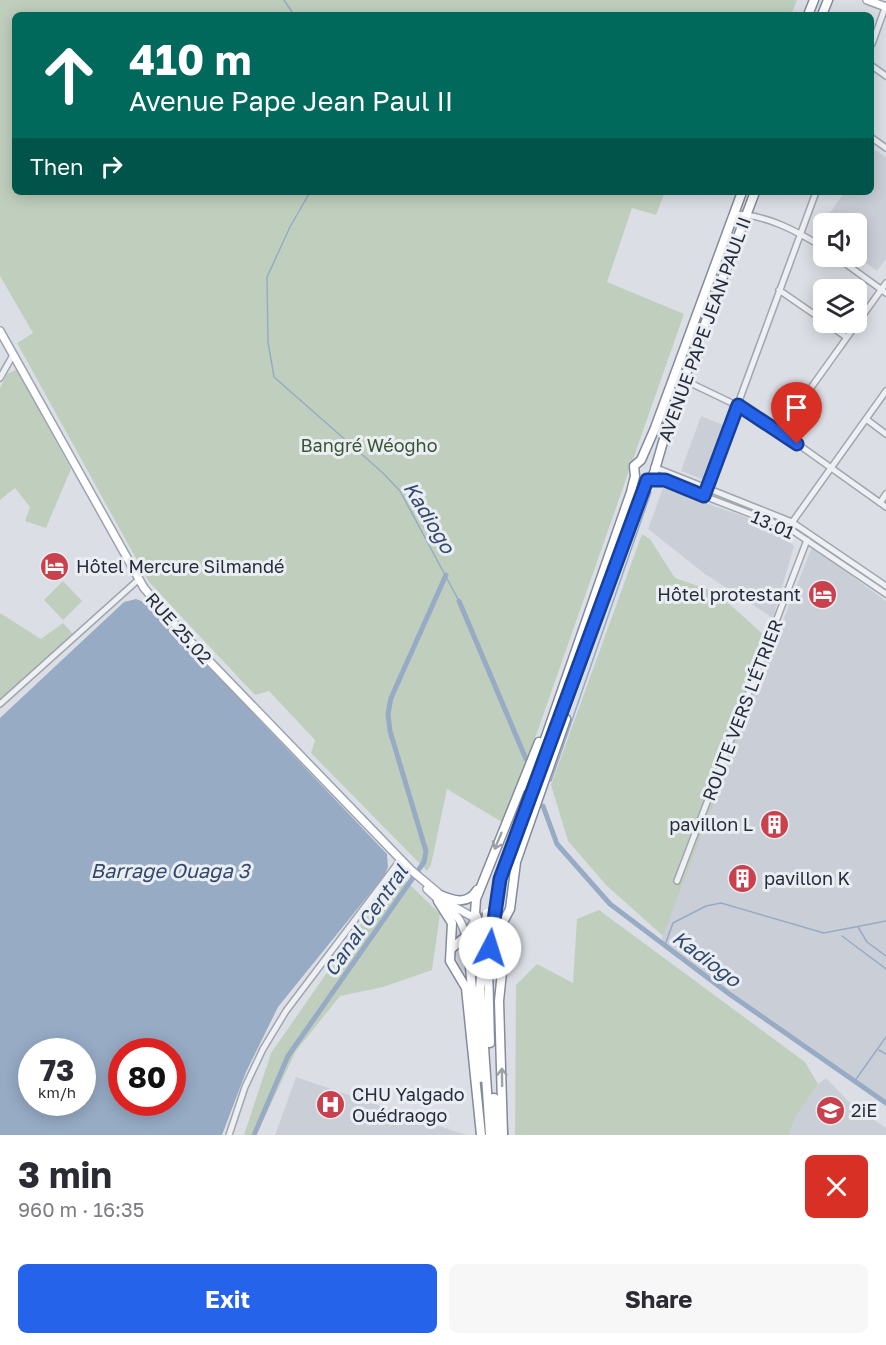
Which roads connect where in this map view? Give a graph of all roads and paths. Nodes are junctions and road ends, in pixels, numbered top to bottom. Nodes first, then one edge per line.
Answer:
1 (867, 0) edge
2 (886, 6) edge
3 (874, 39) edge
4 (741, 195) edge
5 (754, 195) edge
6 (815, 195) edge
7 (733, 214) junction
8 (746, 214) junction
9 (801, 232) junction
10 (813, 240) edge
11 (850, 267) edge
12 (886, 284) edge
13 (779, 290) junction
14 (884, 291) edge
15 (813, 314) edge
16 (0, 332) edge
17 (840, 333) edge
18 (846, 337) junction
19 (13, 355) junction
20 (0, 378) edge
21 (684, 380) junction
22 (886, 391) edge
23 (738, 405) junction
24 (866, 419) junction
25 (780, 431) junction
26 (886, 434) edge
27 (641, 460) junction
28 (654, 467) junction
29 (831, 468) junction
30 (635, 476) junction
31 (647, 480) junction
32 (705, 493) junction
33 (886, 494) edge
34 (880, 503) junction
35 (886, 507) edge
36 (791, 525) junction
37 (807, 540) junction
38 (138, 580) junction
39 (886, 586) edge
40 (886, 594) edge
41 (575, 650) junction
42 (584, 656) junction
43 (0, 704) edge
44 (401, 859) junction
45 (483, 879) junction
46 (677, 881) dead end
47 (439, 898) junction
48 (490, 913) junction
49 (478, 920) junction
50 (501, 926) junction
51 (466, 936) junction
52 (449, 952) junction
53 (472, 953) junction
54 (499, 953) junction
55 (485, 965) junction
56 (229, 1135) edge
57 (481, 1135) edge
58 (489, 1135) edge
59 (497, 1135) edge
60 (503, 1135) edge

1 - 2 main road
2 - 3 street
4 - 7 highway, AVENUE PAPE JEAN PAUL II
5 - 8 highway, AVENUE PAPE JEAN PAUL II
6 - 9 street
7 - 8 street
7 - 27 highway, AVENUE PAPE JEAN PAUL II
8 - 9 street
8 - 21 highway, AVENUE PAPE JEAN PAUL II
9 - 10 street
9 - 13 street
11 - 14 street
12 - 14 street
13 - 15 street
13 - 23 street
14 - 18 street
16 - 19 main road, RUE 25.02
17 - 18 street
18 - 25 street
19 - 20 street
19 - 38 main road, RUE 25.02
21 - 23 street
21 - 28 highway, AVENUE PAPE JEAN PAUL II
22 - 24 street
23 - 25 street
23 - 32 street
24 - 26 street
24 - 29 street
25 - 29 street
27 - 28 highway, AVENUE PAPE JEAN PAUL II
27 - 30 highway, AVENUE PAPE JEAN PAUL II
28 - 31 highway, AVENUE PAPE JEAN PAUL II
28 - 32 street, 13.01
29 - 34 street
29 - 36 street
30 - 31 highway
30 - 41 highway, AVENUE PAPE JEAN PAUL II
31 - 32 street, 13.01
31 - 42 highway, AVENUE PAPE JEAN PAUL II
32 - 36 street, 13.01
33 - 34 street
34 - 35 street
36 - 37 street, 13.01
36 - 39 street, 13.01
37 - 40 street, 13.01
37 - 46 street, ROUTE VERS L'ÉTRIER
38 - 43 street
38 - 44 main road, RUE 25.02
41 -> 45 highway
41 - 48 highway
42 - 48 highway
42 - 50 highway
44 - 47 main road, RUE 25.02
44 - 56 street
45 - 47 highway
45 - 49 highway
47 - 49 main road, RUE 25.02
47 - 51 main road, RUE 25.02
47 - 52 highway
48 - 55 highway, bridge
49 - 50 main road
49 - 51 main road
50 - 54 main road
51 - 52 highway
51 - 53 main road
52 - 57 highway
53 - 54 main road
53 - 58 highway
60 -> 54 highway
55 - 58 highway
55 - 59 highway

